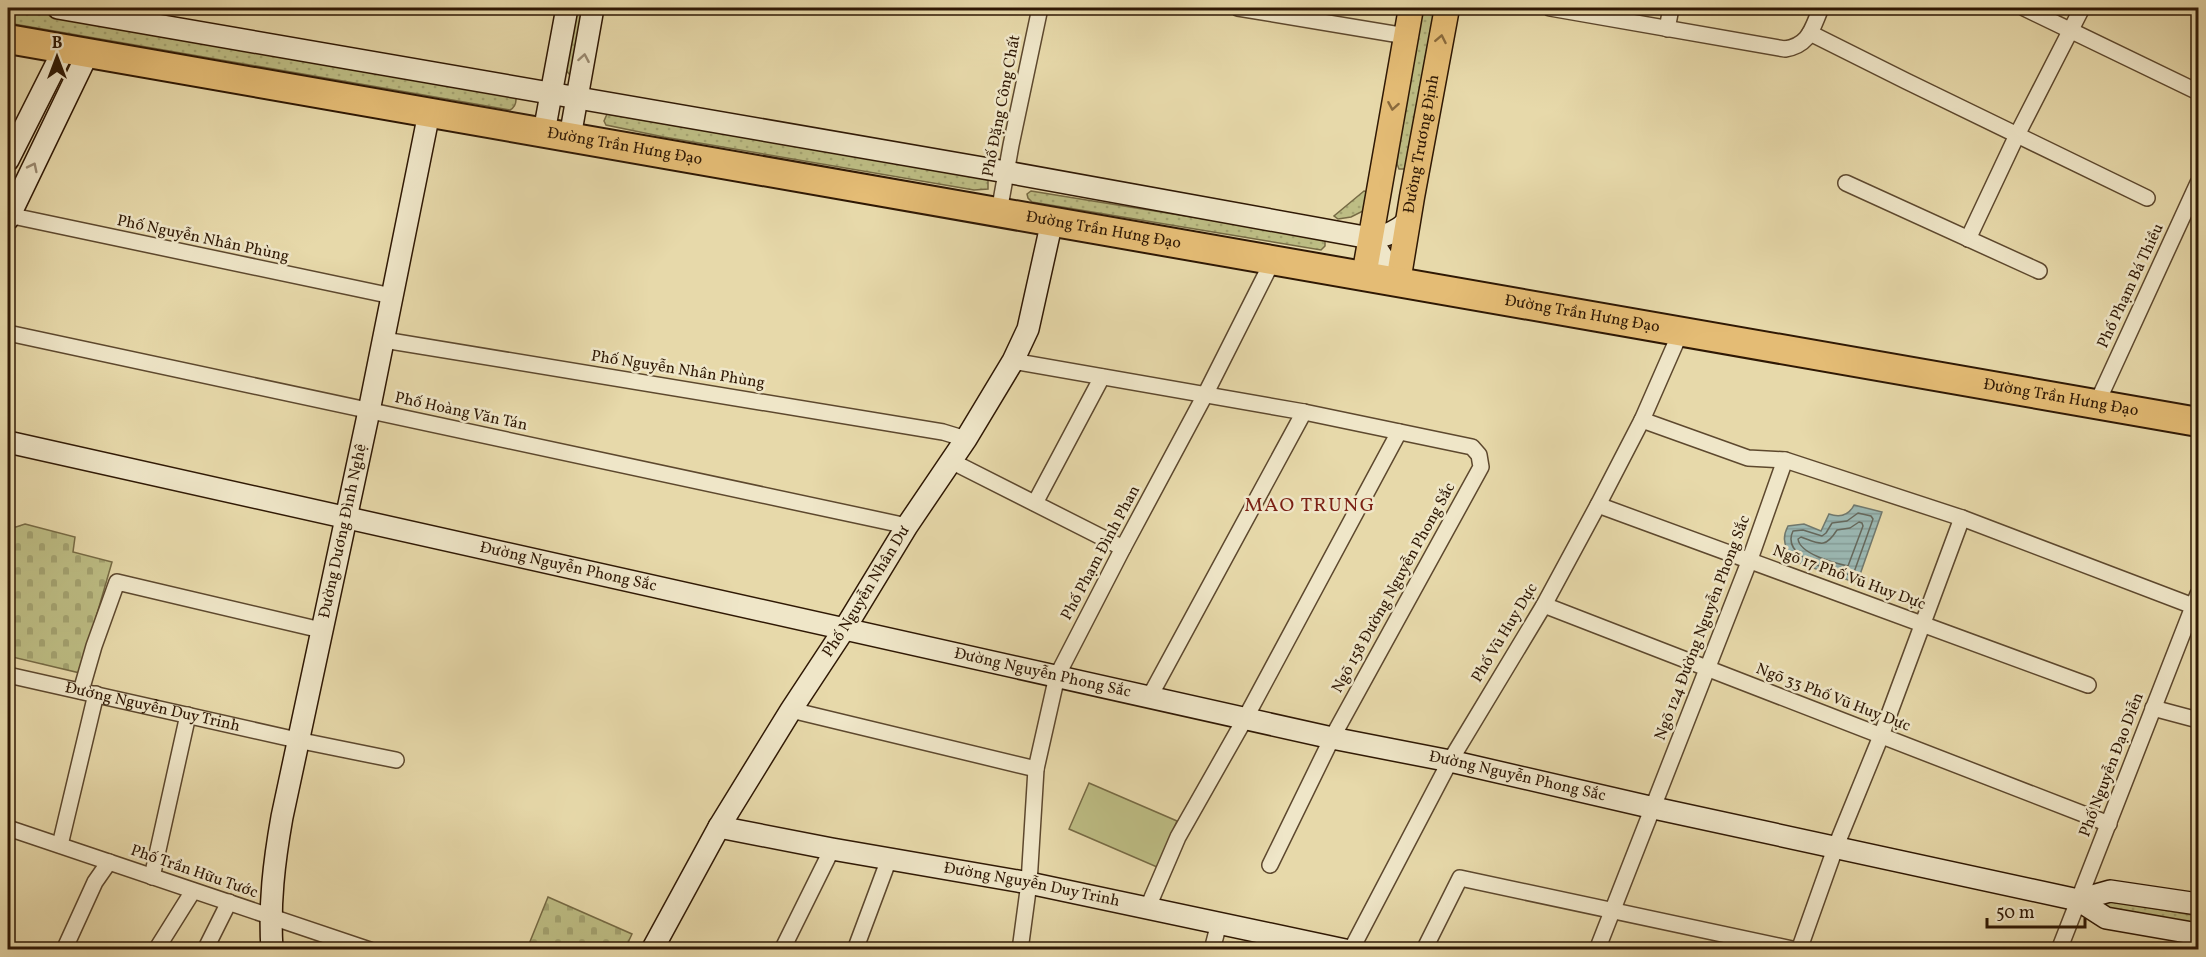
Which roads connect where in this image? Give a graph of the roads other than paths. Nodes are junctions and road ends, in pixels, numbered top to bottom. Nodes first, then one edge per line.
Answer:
1 (58, 8) edge
2 (567, 8) edge
3 (593, 8) edge
4 (1040, 8) edge
5 (1238, 8) edge
6 (1411, 8) edge
7 (1447, 8) edge
8 (1559, 8) edge
9 (1671, 8) edge
10 (1821, 8) edge
11 (2024, 8) edge
12 (2082, 8) edge
13 (120, 13) edge
14 (1667, 29) junction
15 (2071, 31) junction
16 (1810, 33) junction
17 (1406, 36) junction
18 (8, 39) edge
19 (76, 51) junction
20 (552, 92) junction
21 (2199, 92) edge
22 (577, 98) junction
23 (429, 113) junction
24 (557, 134) junction
25 (2017, 135) junction
26 (8, 160) edge
27 (1006, 172) junction
28 (1846, 183) dead end
29 (2199, 183) edge
30 (2146, 198) dead end
31 (999, 212) junction
32 (8, 217) edge
33 (1052, 221) junction
34 (1408, 221) junction
35 (1370, 238) junction
36 (1968, 240) junction
37 (1273, 260) junction
38 (2038, 271) dead end
39 (1364, 276) junction
40 (1398, 282) junction
41 (392, 296) junction
42 (1680, 331) junction
43 (8, 333) edge
44 (384, 340) junction
45 (1013, 361) junction
46 (1102, 377) junction
47 (1205, 395) junction
48 (2097, 403) junction
49 (369, 411) junction
50 (1304, 412) junction
51 (1642, 420) junction
52 (2199, 422) edge
53 (1399, 432) junction
54 (966, 440) junction
55 (8, 442) edge
56 (951, 460) junction
57 (1785, 460) junction
58 (1035, 503) junction
59 (1598, 505) junction
60 (1962, 518) junction
61 (346, 519) junction
62 (907, 526) junction
63 (1123, 548) junction
64 (1749, 562) junction
65 (2196, 600) edge
66 (1544, 605) junction
67 (1923, 624) junction
68 (845, 628) junction
69 (321, 630) junction
70 (1706, 669) junction
71 (8, 675) edge
72 (1057, 676) junction
73 (2088, 685) dead end
74 (88, 693) junction
75 (1150, 696) junction
76 (2153, 708) junction
77 (791, 710) junction
78 (188, 715) junction
79 (1246, 717) junction
80 (2199, 720) edge
81 (1881, 736) junction
82 (1332, 738) junction
83 (297, 740) junction
84 (396, 760) dead end
85 (1450, 761) junction
86 (1036, 769) junction
87 (1654, 808) junction
88 (2109, 824) junction
89 (719, 827) junction
90 (8, 828) edge
91 (60, 845) junction
92 (1836, 846) junction
93 (832, 849) junction
94 (890, 859) junction
95 (109, 862) junction
96 (1270, 865) dead end
97 (152, 877) junction
98 (1029, 883) junction
99 (194, 891) junction
100 (2078, 900) junction
101 (229, 902) junction
102 (2199, 904) edge
103 (1148, 908) junction
104 (1613, 911) junction
105 (270, 916) junction
106 (1219, 923) junction
107 (2199, 934) edge
108 (64, 950) edge
109 (156, 950) edge
110 (205, 950) edge
111 (272, 950) edge
112 (370, 950) edge
113 (652, 950) edge
114 (782, 950) edge
115 (855, 950) edge
116 (1020, 950) edge
117 (1212, 950) edge
118 (1345, 950) edge
119 (1351, 950) edge
120 (1424, 950) edge
121 (1597, 950) edge
122 (1798, 950) edge
123 (2059, 950) edge

1 - 13 main road
2 - 20 main road
22 -> 3 main road
4 - 27 street, Phố Đặng Công Chất
5 - 17 street
6 - 17 main road
34 -> 7 main road, Đường Trương Định
8 - 14 street
9 - 14 street
10 - 16 street
11 - 15 street
12 - 15 street
13 - 20 main road
14 - 16 street
15 - 21 street
15 - 25 street
16 - 25 street
17 -> 35 main road
18 - 19 highway, Đường Trần Hưng Đạo
19 - 23 highway, Đường Trần Hưng Đạo
19 - 26 main road
32 -> 19 main road
20 - 22 main road
20 - 24 main road
22 - 24 main road
22 - 27 main road
23 - 24 highway, Đường Trần Hưng Đạo
23 - 41 main road, Đường Dương Đình Nghệ
24 - 31 highway, Đường Trần Hưng Đạo
25 - 30 street
25 - 36 street
27 - 31 street, Phố Đặng Công Chất
27 - 35 main road
28 - 36 street
29 - 48 street, Phố Phạm Bá Thiều
31 - 33 highway, Đường Trần Hưng Đạo
32 - 41 street, Phố Nguyễn Nhân Phùng
33 - 37 highway, Đường Trần Hưng Đạo
33 - 45 main road, Phố Nguyễn Nhân Dư
34 - 35 main road
34 - 40 main road, Đường Trương Định
35 - 39 main road
35 - 40 main road
36 - 38 street
37 - 39 highway, Đường Trần Hưng Đạo
37 - 47 street, Phố Phạm Đình Phan
39 - 40 highway, Đường Trần Hưng Đạo
40 - 42 highway, Đường Trần Hưng Đạo
41 - 44 main road, Đường Dương Đình Nghệ
42 - 48 highway, Đường Trần Hưng Đạo
42 - 51 street, Phố Vũ Huy Dực
43 - 49 street, Phố Hoàng Văn Tán
44 - 49 main road, Đường Dương Đình Nghệ
44 - 54 street, Phố Nguyễn Nhân Phùng
45 - 46 street
45 - 54 main road, Phố Nguyễn Nhân Dư
46 - 47 street
46 - 58 street
47 - 50 street
47 - 63 street, Phố Phạm Đình Phan
48 - 52 highway, Đường Trần Hưng Đạo
49 - 61 main road, Đường Dương Đình Nghệ
49 - 62 street, Phố Hoàng Văn Tán
50 - 53 street
50 - 75 street
51 - 57 street
51 - 59 street, Phố Vũ Huy Dực
53 - 79 street
53 - 82 street, Ngõ 158 Đường Nguyễn Phong Sắc
54 - 56 main road, Phố Nguyễn Nhân Dư
55 - 61 main road, Đường Nguyễn Phong Sắc
56 - 58 street
56 - 62 main road, Phố Nguyễn Nhân Dư
57 - 60 street
57 - 64 street, Ngõ 124 Đường Nguyễn Phong Sắc
58 - 63 street
59 - 64 street, Ngõ 17 Phố Vũ Huy Dực
59 - 66 street, Phố Vũ Huy Dực
60 - 65 street
60 - 67 street
61 - 68 main road, Đường Nguyễn Phong Sắc
61 - 69 main road, Đường Dương Đình Nghệ
62 - 68 main road, Phố Nguyễn Nhân Dư
63 - 72 street, Phố Phạm Đình Phan
64 - 67 street, Ngõ 17 Phố Vũ Huy Dực
64 - 70 street, Ngõ 124 Đường Nguyễn Phong Sắc
65 - 76 street, Phố Nguyễn Đạo Diễn
66 - 70 street, Ngõ 33 Phố Vũ Huy Dực
66 - 85 street, Phố Vũ Huy Dực
67 - 73 street, Ngõ 17 Phố Vũ Huy Dực
67 - 81 street
68 - 72 main road, Đường Nguyễn Phong Sắc
68 - 77 main road, Phố Nguyễn Nhân Dư
69 - 74 street
69 - 83 main road, Đường Dương Đình Nghệ
70 - 81 street, Ngõ 33 Phố Vũ Huy Dực
70 - 87 street, Ngõ 124 Đường Nguyễn Phong Sắc
71 - 74 street, Đường Nguyễn Duy Trinh
72 - 75 main road, Đường Nguyễn Phong Sắc
72 - 86 street, Phố Phạm Đình Phan
74 - 78 street, Đường Nguyễn Duy Trinh
74 - 91 street
75 - 79 main road, Đường Nguyễn Phong Sắc
76 - 80 street
76 - 88 street, Phố Nguyễn Đạo Diễn
77 - 86 street
77 - 89 main road, Phố Nguyễn Nhân Dư
78 - 83 street, Đường Nguyễn Duy Trinh
78 - 97 street
79 - 82 main road, Đường Nguyễn Phong Sắc
79 - 103 street
81 - 88 street, Ngõ 33 Phố Vũ Huy Dực
81 - 92 street
82 - 85 main road, Đường Nguyễn Phong Sắc
82 - 96 street, Ngõ 158 Đường Nguyễn Phong Sắc
83 - 84 street, Đường Nguyễn Duy Trinh
83 - 105 main road, Đường Dương Đình Nghệ
85 - 87 main road, Đường Nguyễn Phong Sắc
85 - 119 street, Phố Vũ Huy Dực
86 - 98 street, Phố Phạm Đình Phan
87 - 92 main road, Đường Nguyễn Phong Sắc
87 - 104 street, Ngõ 124 Đường Nguyễn Phong Sắc
88 - 100 street, Phố Nguyễn Đạo Diễn
89 - 93 main road, Đường Nguyễn Duy Trinh
89 - 113 main road, Phố Nguyễn Nhân Dư
90 - 91 street, Phố Trần Hữu Tước
91 - 95 street, Phố Trần Hữu Tước
92 - 100 main road, Đường Nguyễn Phong Sắc
92 - 122 street
93 - 94 main road, Đường Nguyễn Duy Trinh
93 - 114 street
94 - 98 main road, Đường Nguyễn Duy Trinh
94 - 115 street
95 - 97 street, Phố Trần Hữu Tước
95 - 108 street
97 - 99 street, Phố Trần Hữu Tước
98 - 103 main road, Đường Nguyễn Duy Trinh
98 - 116 street, Phố Phạm Đình Phan
99 - 101 street, Phố Trần Hữu Tước
99 - 109 street
100 - 102 main road, Đường Nguyễn Phong Sắc
100 - 107 main road, Đường Nguyễn Phong Sắc
100 - 123 street, Phố Nguyễn Đạo Diễn
101 - 105 street, Phố Trần Hữu Tước
101 - 110 street
103 - 106 main road, Đường Nguyễn Duy Trinh
104 - 120 street
104 - 121 street, Ngõ 124 Đường Nguyễn Phong Sắc
104 - 122 street
105 - 111 main road, Đường Dương Đình Nghệ
105 - 112 street, Phố Trần Hữu Tước
106 - 117 street
106 - 118 main road, Đường Nguyễn Duy Trinh

